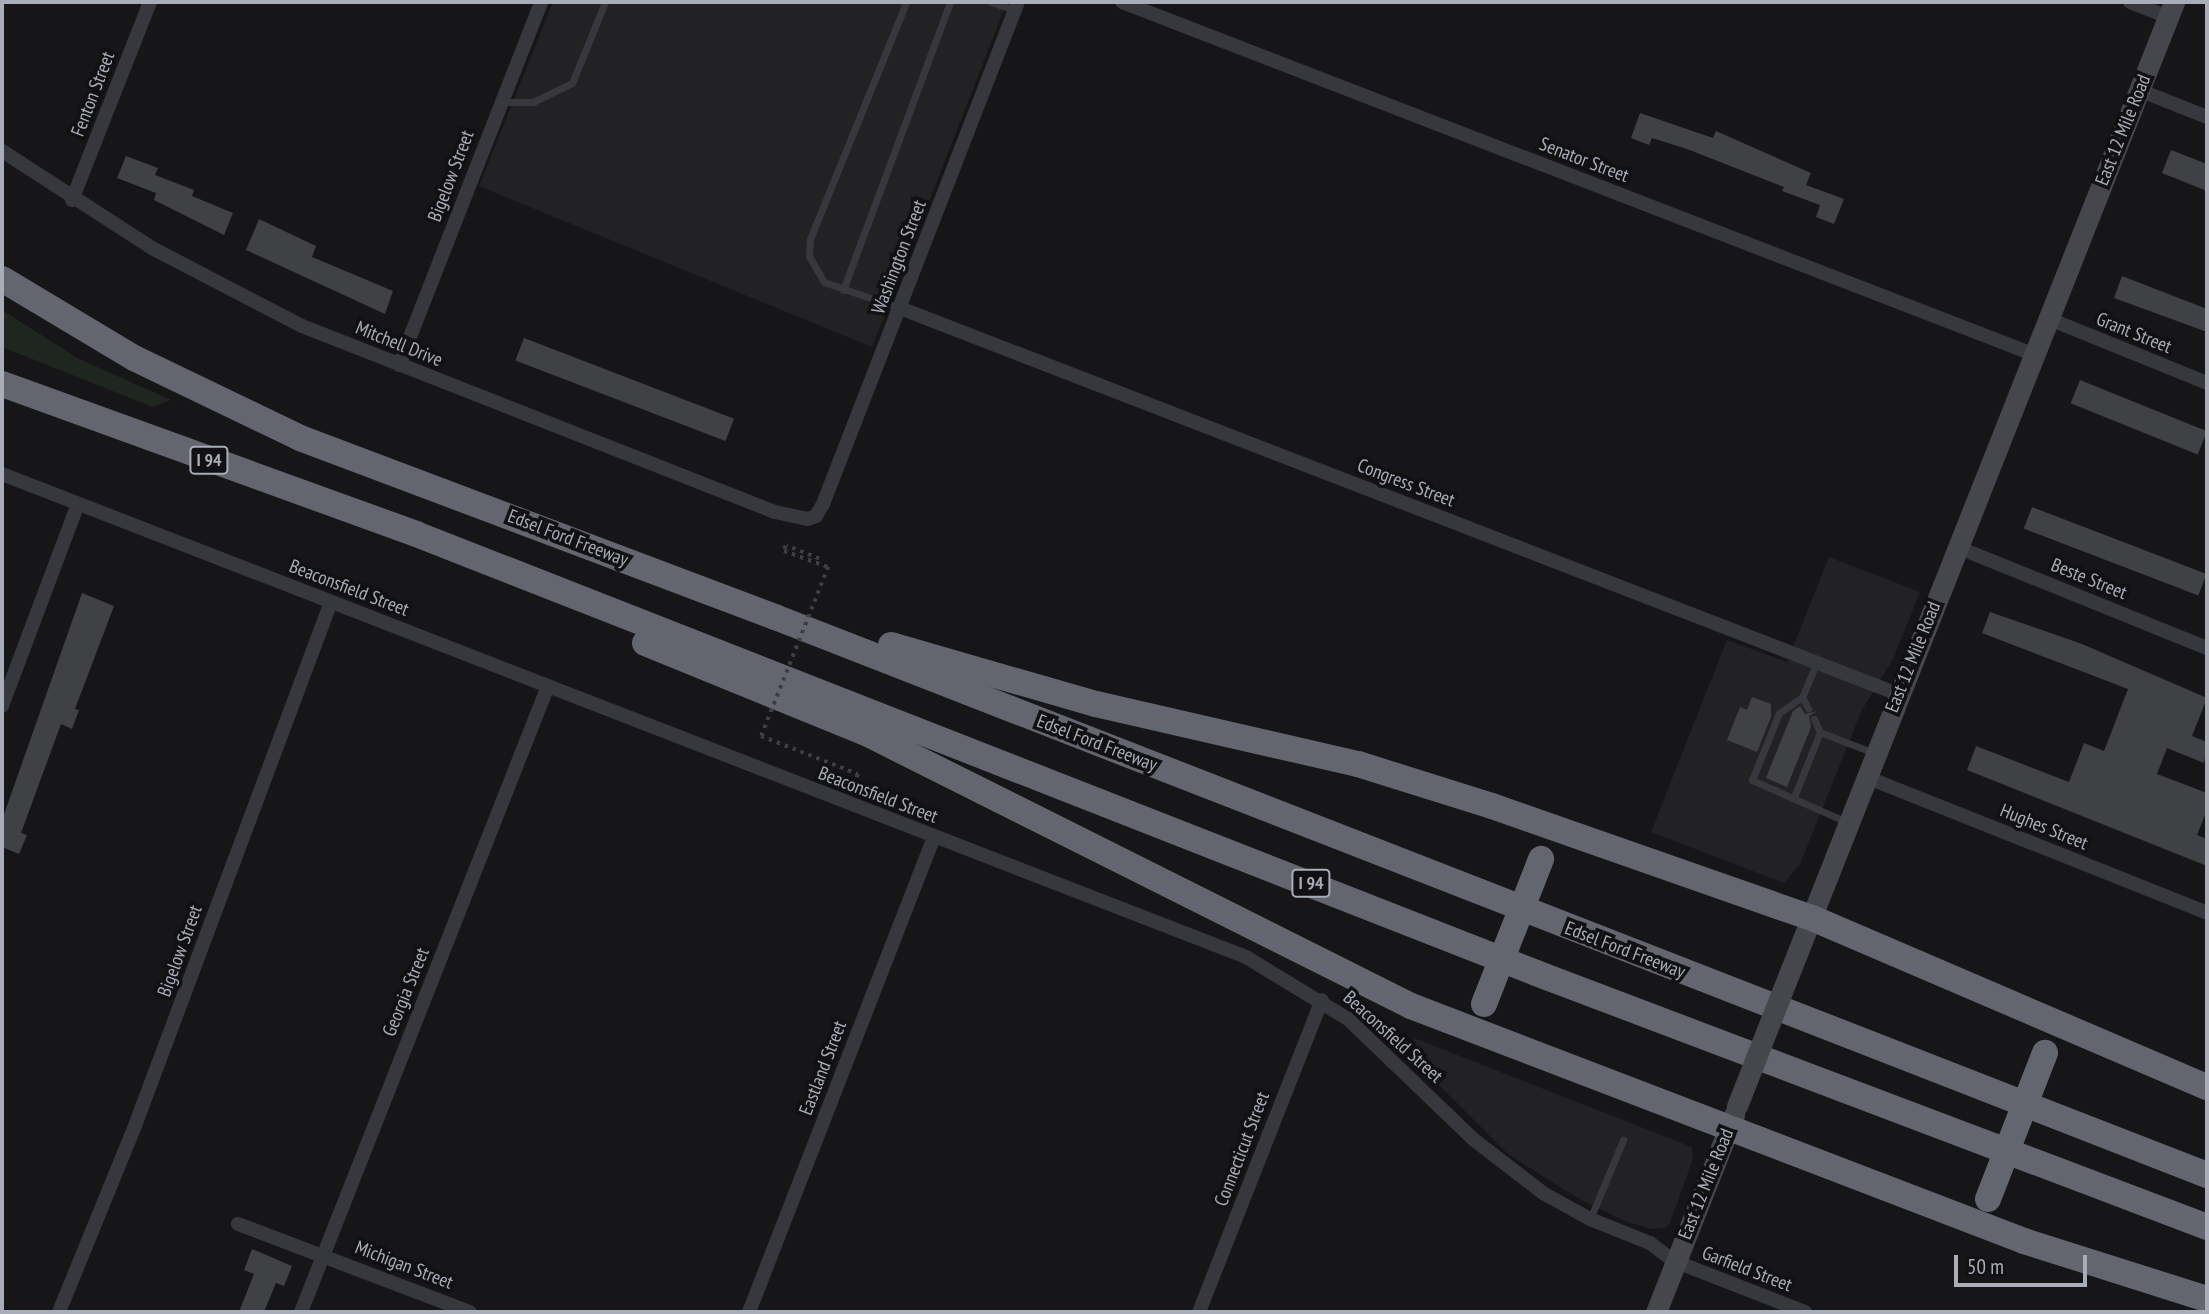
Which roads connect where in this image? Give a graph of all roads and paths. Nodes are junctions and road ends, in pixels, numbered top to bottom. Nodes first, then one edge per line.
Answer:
1 (150, 2) edge
2 (541, 2) edge
3 (605, 2) edge
4 (905, 2) edge
5 (950, 2) edge
6 (991, 2) edge
7 (1122, 2) edge
8 (2130, 2) edge
9 (1017, 6) edge
10 (2171, 9) edge
11 (2139, 90) junction
12 (501, 102) junction
13 (2207, 117) edge
14 (2, 151) edge
15 (72, 200) junction
16 (2, 279) edge
17 (843, 290) junction
18 (900, 308) junction
19 (2047, 318) junction
20 (2033, 354) junction
21 (398, 365) junction
22 (2207, 383) edge
23 (2, 384) edge
24 (2, 474) edge
25 (78, 504) junction
26 (808, 519) joint
27 (416, 534) junction
28 (1957, 547) junction
29 (819, 559) dead end
30 (331, 602) junction
31 (775, 617) junction
32 (2207, 648) edge
33 (1817, 662) junction
34 (548, 686) junction
35 (1898, 694) junction
36 (1802, 697) junction
37 (2, 706) edge
38 (1808, 708) dead end
39 (1814, 719) dead end
40 (1820, 732) junction
41 (1875, 754) junction
42 (1866, 776) junction
43 (1794, 797) junction
44 (847, 804) junction
45 (1848, 823) junction
46 (1572, 835) junction
47 (934, 837) junction
48 (2207, 913) edge
49 (1812, 918) junction
50 (1322, 1000) junction
51 (2035, 1012) junction
52 (1492, 1038) junction
53 (2207, 1087) edge
54 (1732, 1117) junction
55 (1623, 1140) dead end
56 (2207, 1175) edge
57 (1958, 1215) junction
58 (1590, 1219) junction
59 (238, 1224) dead end
60 (2207, 1227) edge
61 (323, 1255) junction
62 (1674, 1262) junction
63 (2207, 1300) edge
64 (59, 1312) edge
65 (301, 1312) edge
66 (470, 1312) edge
67 (749, 1312) edge
68 (1199, 1312) edge
69 (1656, 1312) edge
70 (1805, 1312) edge

1 - 15 street, Fenton Street
2 - 12 street, Bigelow Street
3 - 12 lane
4 - 17 lane
5 - 17 lane
6 - 9 lane
7 - 20 street, Senator Street
8 - 10 street
9 - 18 street, Washington Street
10 - 11 main road, East 12 Mile Road
11 - 13 street
11 - 19 main road, East 12 Mile Road
12 - 21 street, Bigelow Street
14 - 15 street, Mitchell Drive
15 - 21 street, Mitchell Drive
16 - 31 highway, Edsel Ford Freeway
17 - 18 lane
18 - 26 street, Washington Street
18 - 33 street, Congress Street
19 - 20 main road, East 12 Mile Road
19 - 22 street, Grant Street
20 - 28 main road, East 12 Mile Road
21 - 26 street, Mitchell Drive
23 - 27 highway, I 94
24 - 25 street, Beaconsfield Street
25 - 30 street, Beaconsfield Street
25 - 37 street
27 - 52 highway
27 - 60 highway, I 94
28 - 32 street, Beste Street
28 - 35 main road, East 12 Mile Road
29 - 44 path, bridge
30 - 34 street, Beaconsfield Street
30 - 64 street, Bigelow Street
31 - 46 highway
31 - 56 highway, Edsel Ford Freeway
33 - 35 street, Congress Street
33 - 36 lane
34 - 44 street, Beaconsfield Street
34 - 61 street, Georgia Street
35 - 41 main road, East 12 Mile Road
36 - 38 lane
36 - 43 lane
39 - 40 lane
40 - 41 lane
40 - 43 lane
41 - 42 main road, East 12 Mile Road
42 - 45 main road, East 12 Mile Road
42 - 48 street, Hughes Street
43 - 45 lane
44 - 47 street, Beaconsfield Street
45 - 49 main road, East 12 Mile Road
46 - 49 highway
46 - 52 highway, bridge
47 - 50 street, Beaconsfield Street
47 - 67 street, Eastland Street
49 - 51 highway
49 - 54 main road, East 12 Mile Road, bridge
50 - 58 street, Beaconsfield Street
50 - 68 street, Connecticut Street
51 - 53 highway
51 - 57 highway, bridge
52 - 54 highway
54 - 57 highway
54 - 62 main road, East 12 Mile Road
55 - 58 lane
57 - 63 highway
58 - 62 street, Beaconsfield Street
59 - 61 street, Michigan Street
61 - 65 street, Georgia Street
61 - 66 street, Michigan Street
62 - 69 main road, East 12 Mile Road
62 - 70 street, Garfield Street

